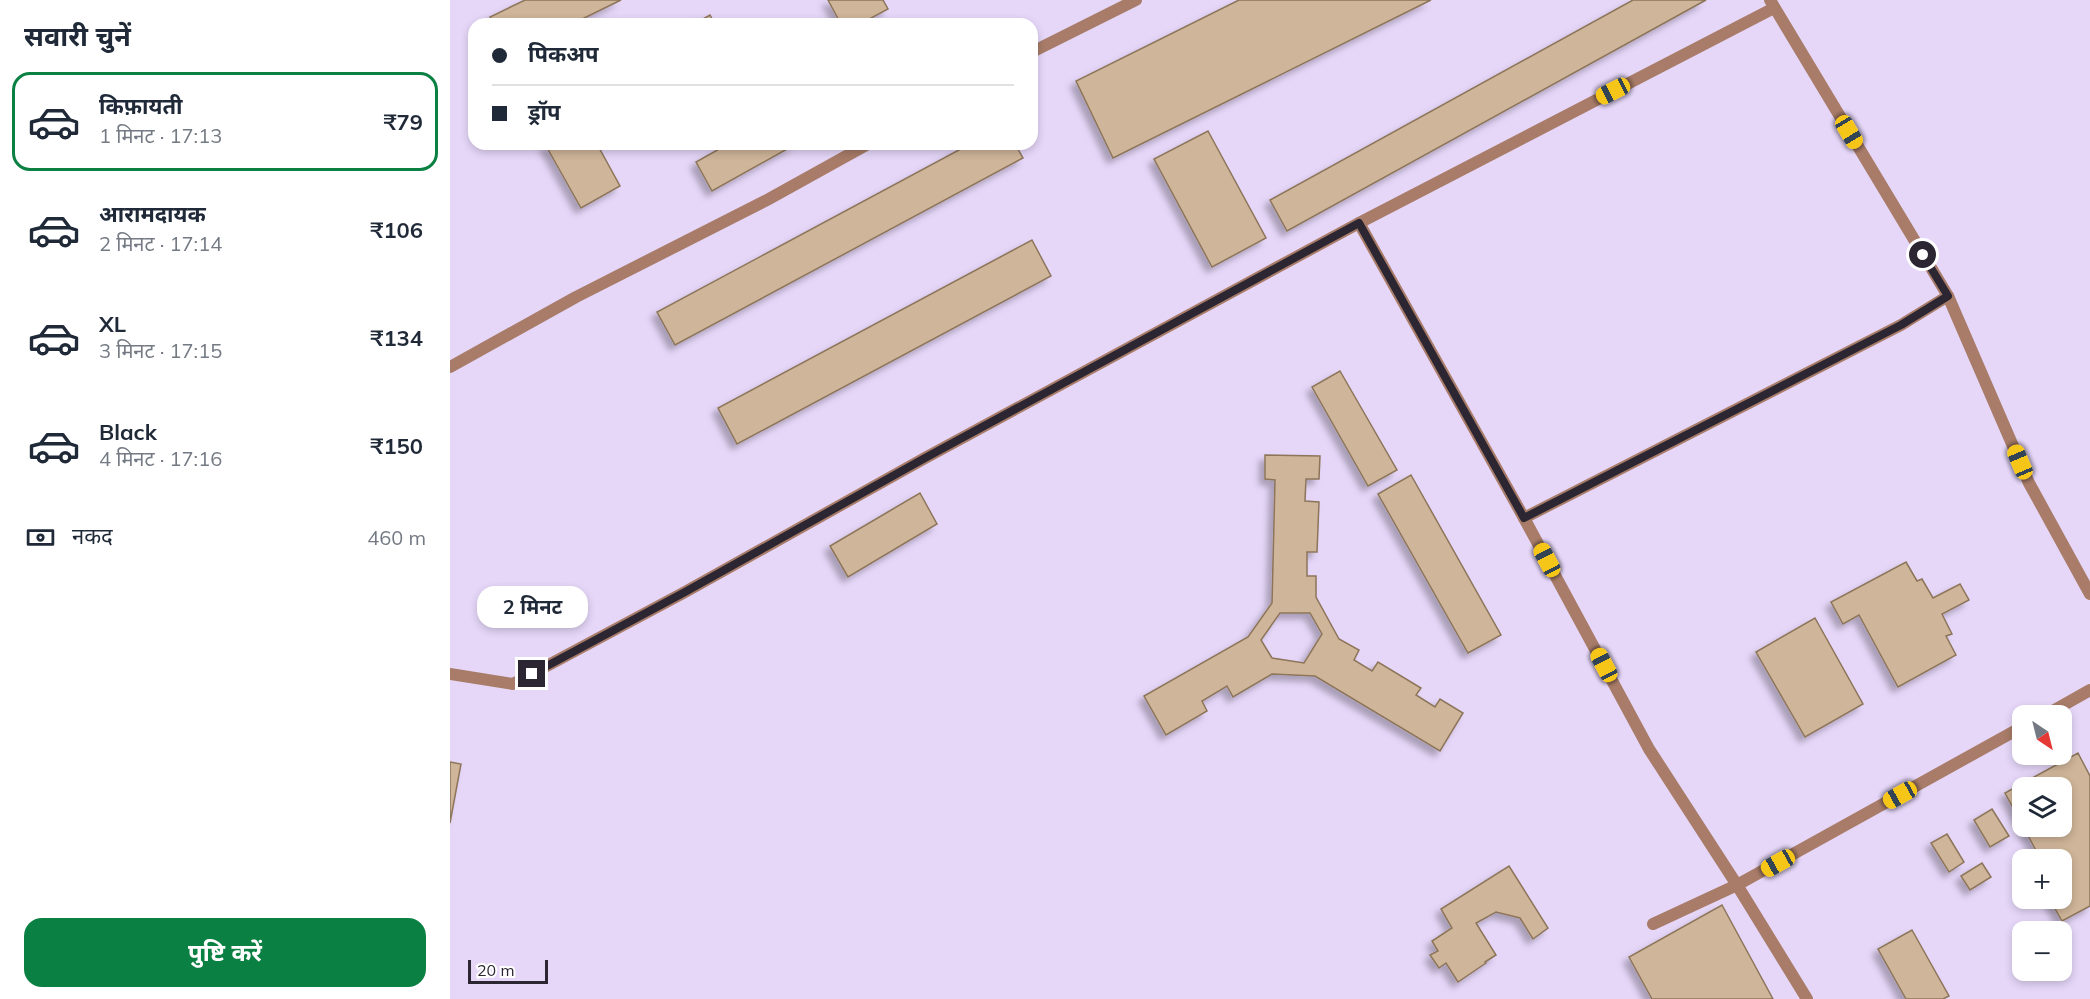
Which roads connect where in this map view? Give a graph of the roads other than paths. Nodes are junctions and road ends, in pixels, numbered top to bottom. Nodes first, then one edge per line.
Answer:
1 (1136, 0) edge
2 (1772, 4) edge
3 (1038, 49) edge
4 (857, 150) edge
5 (1359, 223) junction
6 (1948, 296) junction
7 (450, 367) edge
8 (1524, 518) junction
9 (2090, 594) edge
10 (450, 674) edge
11 (2090, 690) edge
12 (2063, 705) edge
13 (2012, 734) edge
14 (1737, 885) junction
15 (1653, 924) dead end
16 (1807, 999) edge

1 - 3 street
2 - 5 street
2 - 6 street
4 - 7 street
5 - 8 street
5 - 10 street
6 - 8 street
6 - 9 street
8 - 14 street
11 - 12 street
13 - 14 street
14 - 15 street
14 - 16 street

